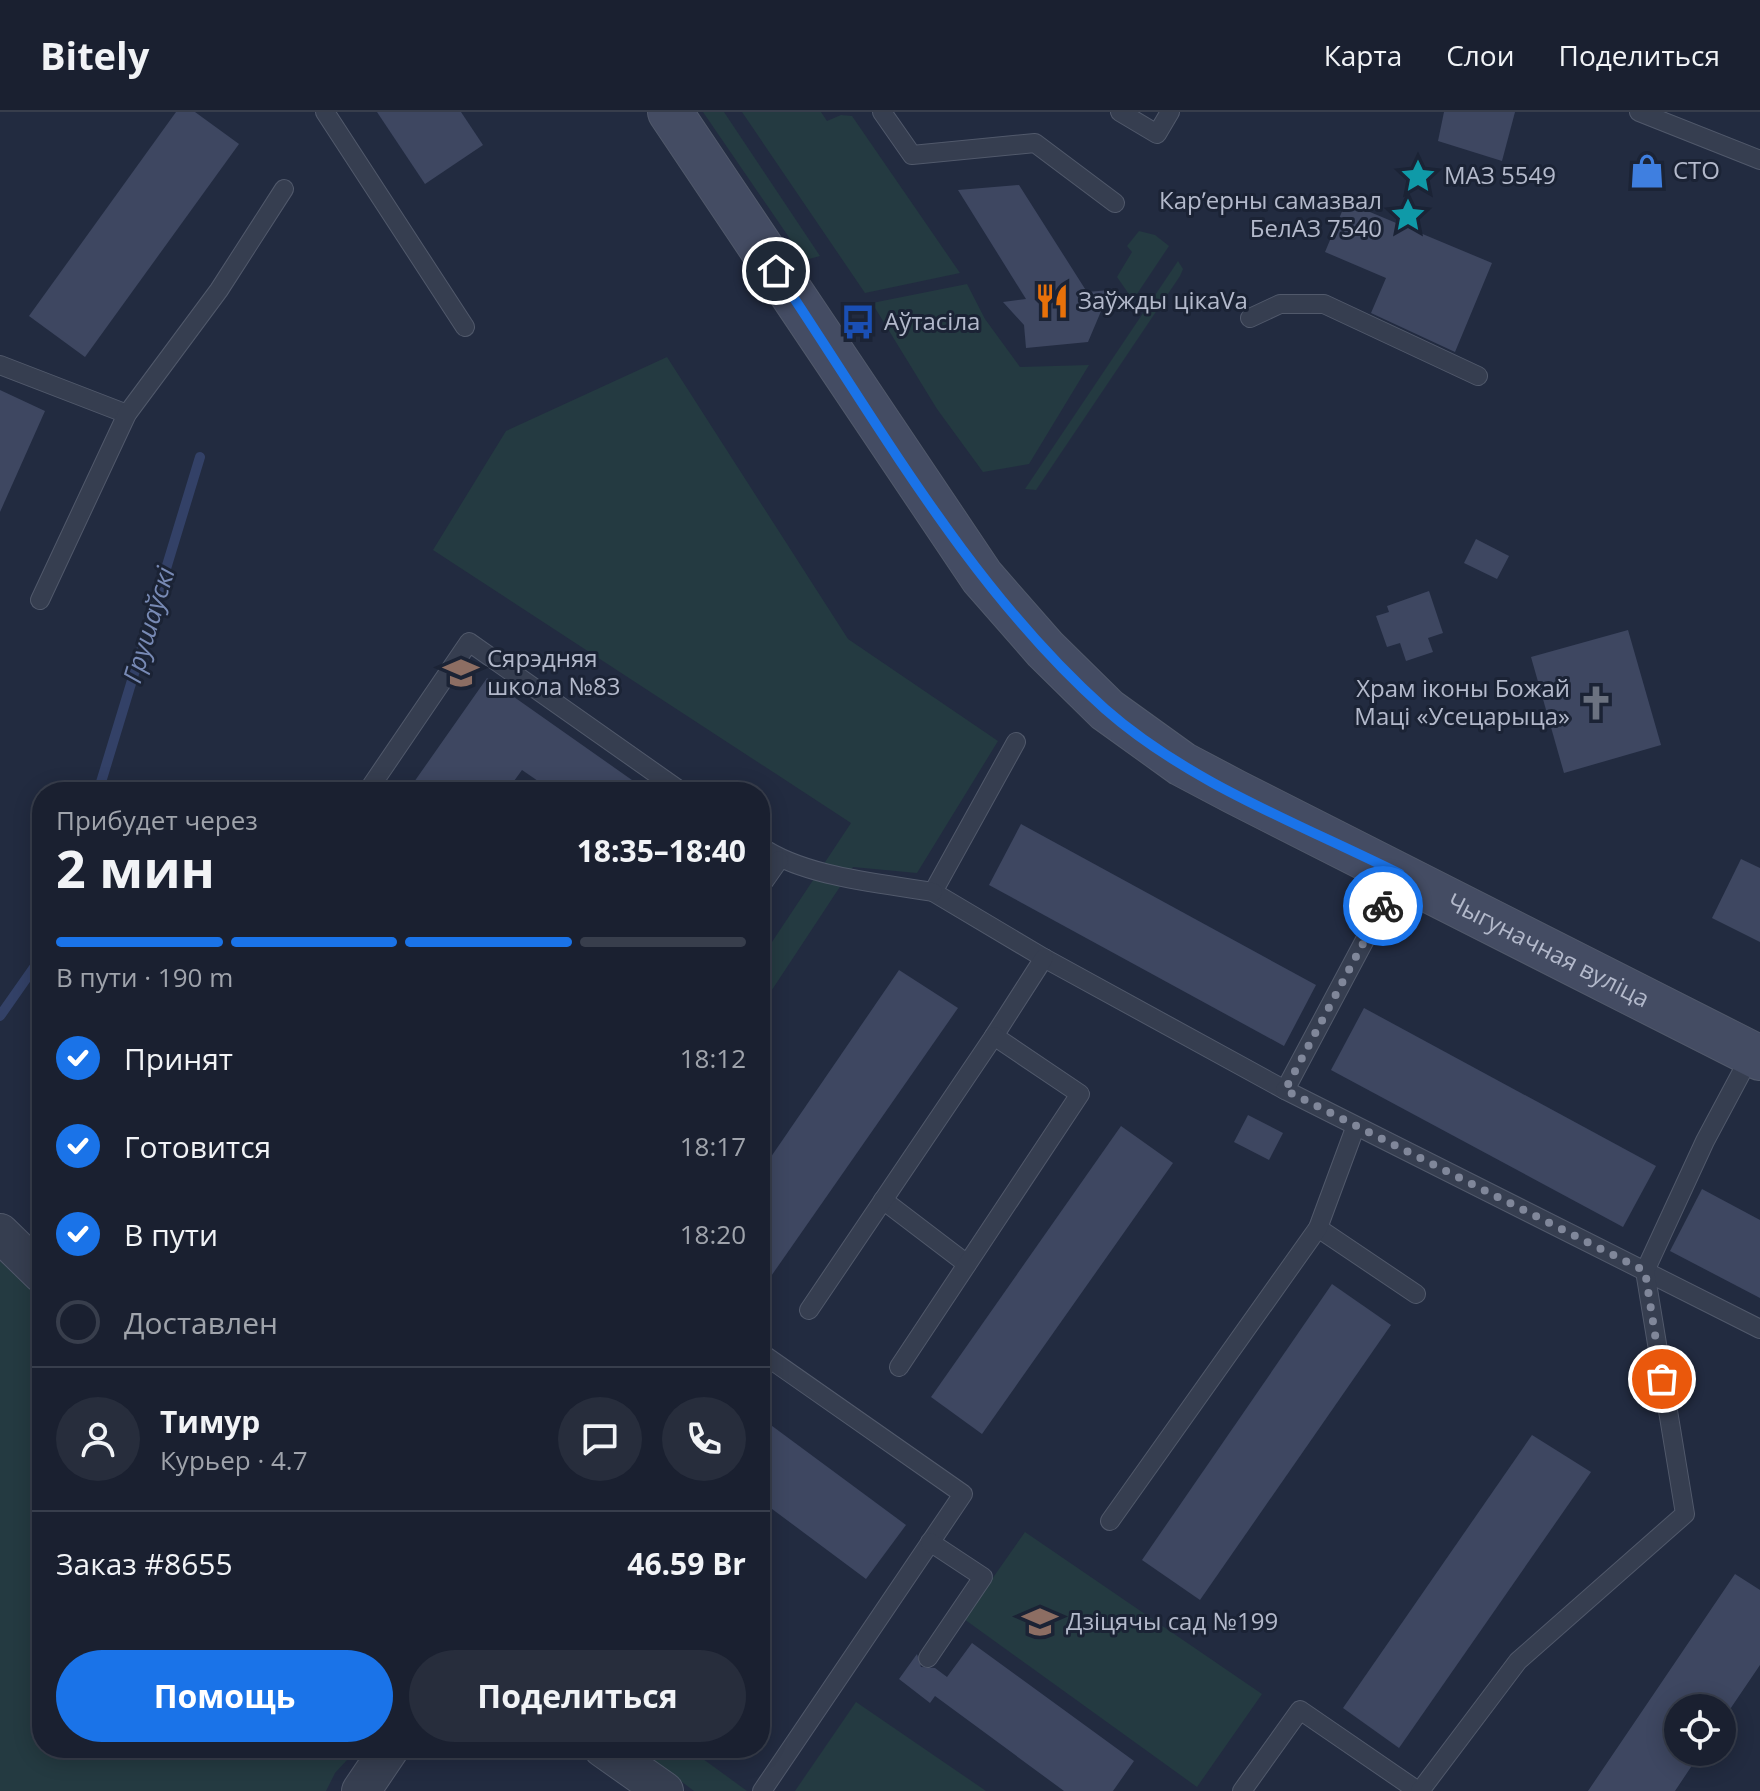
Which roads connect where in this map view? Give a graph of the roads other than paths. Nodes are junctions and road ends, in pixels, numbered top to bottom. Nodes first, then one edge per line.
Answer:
1 (325, 112) edge
2 (670, 112) edge
3 (882, 112) edge
4 (1120, 112) edge
5 (1170, 112) edge
6 (1639, 112) edge
7 (1760, 160) edge
8 (284, 189) dead end
9 (1115, 203) dead end
10 (1250, 318) dead end
11 (465, 327) dead end
12 (0, 365) edge
13 (1478, 376) dead end
14 (127, 414) junction
15 (40, 600) dead end
16 (1016, 742) dead end
17 (374, 782) edge
18 (668, 782) edge
19 (770, 853) edge
20 (779, 860) junction
21 (770, 873) edge
22 (1400, 874) junction
23 (933, 892) junction
24 (1044, 958) junction
25 (994, 1036) junction
26 (1756, 1056) edge
27 (1285, 1090) junction
28 (1355, 1128) junction
29 (883, 1200) junction
30 (1318, 1228) junction
31 (0, 1233) edge
32 (32, 1264) edge
33 (967, 1264) junction
34 (1645, 1271) junction
35 (1416, 1294) dead end
36 (809, 1310) dead end
37 (1760, 1329) edge
38 (770, 1359) edge
39 (899, 1367) dead end
40 (1110, 1521) dead end
41 (930, 1542) junction
42 (928, 1658) dead end
43 (383, 1758) edge
44 (617, 1758) edge
45 (361, 1791) edge
46 (664, 1791) edge
47 (762, 1791) edge
48 (1242, 1791) edge
49 (1419, 1791) edge

1 - 11 lane
2 - 22 main road, Чыгуначная вуліца
3 - 9 lane
4 - 5 lane
6 - 7 lane
8 - 14 lane
10 - 13 lane
12 - 14 lane
14 - 15 lane
16 - 23 lane
17 - 18 lane
19 - 20 lane
20 - 21 lane
20 - 23 lane
22 - 26 main road, Чыгуначная вуліца
22 - 27 lane
23 - 24 lane
24 - 25 lane
24 - 27 lane
25 - 29 lane
25 - 33 lane
26 - 34 lane
27 - 28 lane
28 - 30 lane
28 - 34 lane
29 - 33 lane
29 - 36 lane
30 - 35 lane
30 - 40 lane
31 - 32 street
33 - 39 lane
34 - 37 lane
34 - 49 lane
38 - 41 lane
41 - 42 lane
41 - 47 lane
43 - 45 street
44 - 46 street
48 - 49 lane

